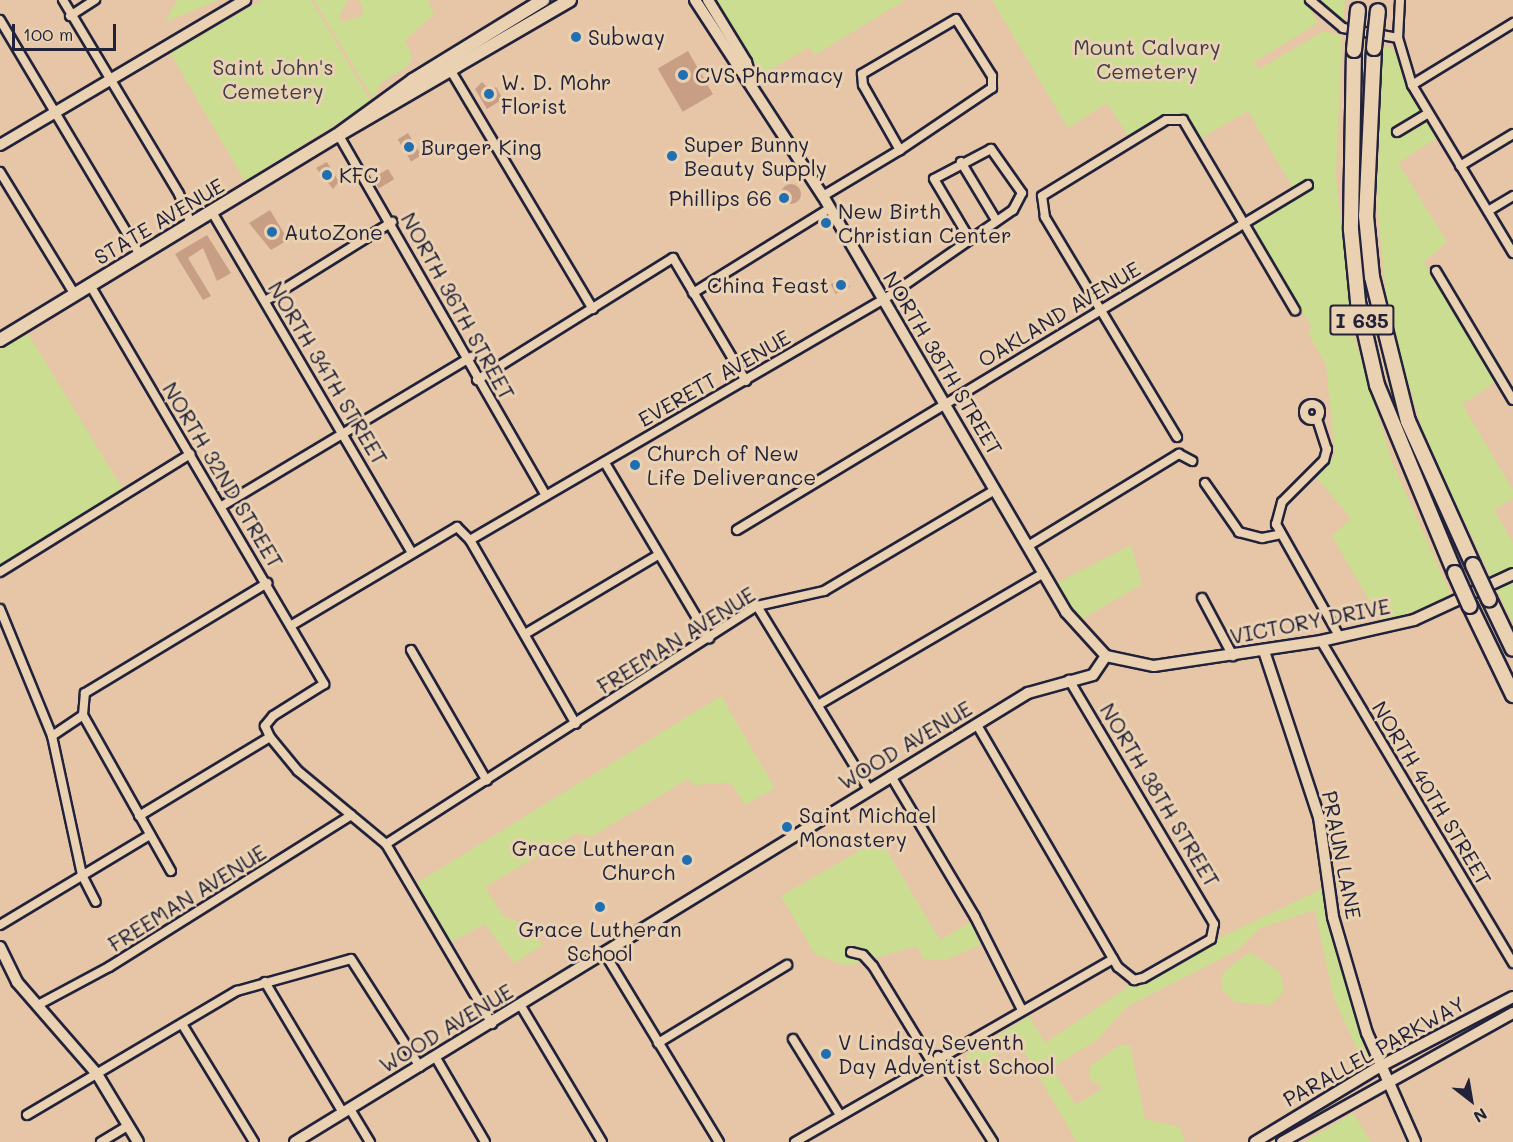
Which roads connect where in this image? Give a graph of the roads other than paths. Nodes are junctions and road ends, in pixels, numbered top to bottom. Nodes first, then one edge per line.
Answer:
1 (63, 0) edge
2 (95, 0) edge
3 (245, 0) edge
4 (543, 0) edge
5 (570, 0) edge
6 (695, 0) edge
7 (708, 0) edge
8 (1310, 0) edge
9 (1400, 0) edge
10 (1358, 5) edge
11 (1379, 5) edge
12 (70, 16) junction
13 (0, 20) edge
14 (1513, 23) edge
15 (1398, 38) junction
16 (444, 60) junction
17 (452, 72) junction
18 (109, 80) junction
19 (752, 83) junction
20 (1412, 85) junction
21 (55, 112) junction
22 (1427, 114) junction
23 (1397, 132) dead end
24 (338, 134) junction
25 (1513, 134) edge
26 (0, 145) edge
27 (900, 150) junction
28 (961, 162) junction
29 (1460, 166) junction
30 (0, 172) edge
31 (1308, 185) dead end
32 (823, 196) junction
33 (1513, 196) edge
34 (830, 208) junction
35 (212, 212) junction
36 (1488, 212) junction
37 (996, 220) junction
38 (392, 222) junction
39 (191, 224) junction
40 (1245, 224) junction
41 (969, 237) junction
42 (1513, 253) edge
43 (140, 255) junction
44 (1436, 271) dead end
45 (90, 285) junction
46 (693, 293) junction
47 (75, 295) junction
48 (883, 300) junction
49 (265, 301) junction
50 (1102, 307) junction
51 (592, 309) junction
52 (1295, 310) dead end
53 (0, 340) edge
54 (471, 357) junction
55 (477, 380) junction
56 (746, 381) junction
57 (1513, 400) edge
58 (946, 406) junction
59 (1317, 419) dead end
60 (343, 432) junction
61 (1178, 437) dead end
62 (190, 454) junction
63 (1192, 461) dead end
64 (605, 463) junction
65 (1205, 483) dead end
66 (995, 490) junction
67 (546, 495) junction
68 (222, 506) junction
69 (737, 530) dead end
70 (1278, 535) junction
71 (470, 540) junction
72 (1028, 546) junction
73 (412, 553) junction
74 (658, 555) junction
75 (0, 572) edge
76 (1044, 573) junction
77 (1513, 574) edge
78 (267, 583) junction
79 (1202, 598) dead end
80 (757, 606) junction
81 (0, 609) edge
82 (292, 625) junction
83 (525, 634) junction
84 (1339, 636) junction
85 (709, 638) junction
86 (1321, 641) junction
87 (411, 650) dead end
88 (1513, 650) edge
89 (1264, 651) junction
90 (1106, 656) junction
91 (1233, 656) junction
92 (1069, 680) junction
93 (1512, 694) edge
94 (818, 705) junction
95 (83, 715) junction
96 (576, 724) junction
97 (977, 725) junction
98 (52, 736) junction
99 (270, 737) junction
100 (891, 776) junction
101 (487, 781) junction
102 (868, 788) junction
103 (351, 815) junction
104 (139, 816) junction
105 (150, 835) junction
106 (386, 844) junction
107 (171, 871) dead end
108 (82, 875) junction
109 (96, 902) dead end
110 (0, 925) edge
111 (0, 947) edge
112 (851, 952) dead end
113 (605, 954) junction
114 (1113, 958) junction
115 (1513, 963) edge
116 (787, 965) dead end
117 (265, 982) junction
118 (1513, 997) edge
119 (38, 1005) junction
120 (521, 1006) junction
121 (1021, 1008) junction
122 (1513, 1013) edge
123 (182, 1024) junction
124 (492, 1024) junction
125 (794, 1039) dead end
126 (658, 1043) junction
127 (436, 1058) junction
128 (934, 1058) junction
129 (420, 1067) junction
130 (1379, 1067) junction
131 (97, 1074) junction
132 (1385, 1082) junction
133 (346, 1111) junction
134 (27, 1115) dead end
135 (840, 1115) junction
136 (128, 1126) junction
137 (101, 1142) edge
138 (138, 1142) edge
139 (254, 1142) edge
140 (295, 1142) edge
141 (369, 1142) edge
142 (485, 1142) edge
143 (602, 1142) edge
144 (719, 1142) edge
145 (795, 1142) edge
146 (993, 1142) edge
147 (1255, 1142) edge
148 (1282, 1142) edge
149 (1415, 1142) edge

1 - 12 street
2 - 12 street
3 - 18 main road
4 - 16 main road, STATE AVENUE
5 - 17 main road, STATE AVENUE
6 - 19 main road, NORTH 38TH STREET
7 - 19 main road, NORTH 38TH STREET
8 - 15 street
9 - 15 street
10 - 93 highway, I 635, bridge
11 - 88 highway, I 635, bridge
12 - 18 street
13 - 21 street
14 - 20 street
15 - 20 street
16 - 17 street
16 - 24 main road, STATE AVENUE
17 - 24 main road, STATE AVENUE
17 - 51 street
18 - 21 main road
18 - 39 street
19 - 32 main road, NORTH 38TH STREET
20 - 22 street
21 - 26 main road
21 - 43 street
22 - 23 street
22 - 29 street
24 - 35 main road, STATE AVENUE
24 - 38 street, NORTH 36TH STREET
25 - 29 street
27 - 27 street
27 - 32 street
28 - 37 street
28 - 37 street, EVERETT AVENUE
28 - 41 street, EVERETT AVENUE
29 - 36 street
30 - 47 street
31 - 40 street, OAKLAND AVENUE
32 - 34 main road, NORTH 38TH STREET
33 - 36 street
34 - 46 street
34 - 48 main road, NORTH 38TH STREET
35 - 39 main road, STATE AVENUE
35 - 49 street, NORTH 34TH STREET
36 - 42 street
37 - 41 street, EVERETT AVENUE
38 - 49 street
38 - 54 street, NORTH 36TH STREET
39 - 43 main road, STATE AVENUE
40 - 50 street, OAKLAND AVENUE
40 - 50 street
40 - 52 street
41 - 48 street, EVERETT AVENUE
43 - 45 main road, STATE AVENUE
44 - 57 street
45 - 47 main road, STATE AVENUE
45 - 62 street, NORTH 32ND STREET
46 - 51 street
46 - 56 street
47 - 53 main road, STATE AVENUE
48 - 56 street, EVERETT AVENUE
48 - 58 main road, NORTH 38TH STREET
49 - 60 street, NORTH 34TH STREET
50 - 58 street, OAKLAND AVENUE
50 - 61 street
51 - 55 street
54 - 55 street, NORTH 36TH STREET
54 - 60 street
55 - 67 street, NORTH 36TH STREET
56 - 64 street, EVERETT AVENUE
58 - 66 main road, NORTH 38TH STREET
58 - 69 street, OAKLAND AVENUE
59 - 70 street
60 - 68 street
60 - 73 street, NORTH 34TH STREET
62 - 68 street, NORTH 32ND STREET
62 - 75 street
63 - 72 street
64 - 67 street, EVERETT AVENUE
64 - 74 street
65 - 70 street
66 - 72 main road, NORTH 38TH STREET
66 - 80 street, FREEMAN AVENUE
67 - 71 street, EVERETT AVENUE
68 - 78 street, NORTH 32ND STREET
70 - 84 street
71 - 73 street
71 - 83 street
72 - 76 main road, NORTH 38TH STREET
73 - 82 street
74 - 83 street
74 - 85 street
76 - 90 main road, NORTH 38TH STREET
76 - 94 street
77 - 84 main road, VICTORY DRIVE
78 - 82 street, NORTH 32ND STREET
78 - 95 street
79 - 91 street
80 - 85 street, FREEMAN AVENUE
80 - 94 street
81 - 98 street
82 - 99 street, NORTH 32ND STREET
83 - 96 street
84 - 86 main road, VICTORY DRIVE
85 - 96 street, FREEMAN AVENUE
86 - 89 main road, VICTORY DRIVE
86 - 115 street, NORTH 40TH STREET
87 - 101 street
89 - 91 main road, VICTORY DRIVE
89 - 130 main road, PRAUN LANE
90 - 91 main road, VICTORY DRIVE
90 - 92 main road, WOOD AVENUE
92 - 97 main road, WOOD AVENUE
92 - 114 street, NORTH 38TH STREET
94 - 102 street
95 - 98 street
95 - 104 street
96 - 101 street, FREEMAN AVENUE
97 - 100 main road, WOOD AVENUE
97 - 114 street
98 - 108 street
99 - 103 street
99 - 104 street
100 - 102 main road, WOOD AVENUE
100 - 121 street
101 - 106 street, FREEMAN AVENUE
102 - 113 main road, WOOD AVENUE
103 - 106 street
103 - 119 street, FREEMAN AVENUE
104 - 105 street
105 - 107 street
105 - 108 street
106 - 124 street
108 - 109 street
108 - 110 street
111 - 119 main road
112 - 128 street
113 - 120 main road, WOOD AVENUE
113 - 126 street
114 - 121 street
116 - 126 street
117 - 123 street
117 - 129 street
117 - 133 street
118 - 130 main road, PARALLEL PARKWAY
119 - 131 main road
120 - 124 main road, WOOD AVENUE
120 - 143 street
121 - 128 street
122 - 132 main road, PARALLEL PARKWAY
123 - 131 street
123 - 139 street
124 - 127 main road, WOOD AVENUE
125 - 135 street
126 - 144 street
127 - 129 main road, WOOD AVENUE
127 - 142 street
128 - 135 street
128 - 146 street
129 - 133 main road, WOOD AVENUE
130 - 132 main road, PRAUN LANE
130 - 147 main road, PARALLEL PARKWAY
131 - 134 street
131 - 136 main road
132 - 148 main road, PARALLEL PARKWAY
132 - 149 main road
133 - 140 main road, WOOD AVENUE
133 - 141 street
135 - 145 street
136 - 137 street
136 - 138 main road

